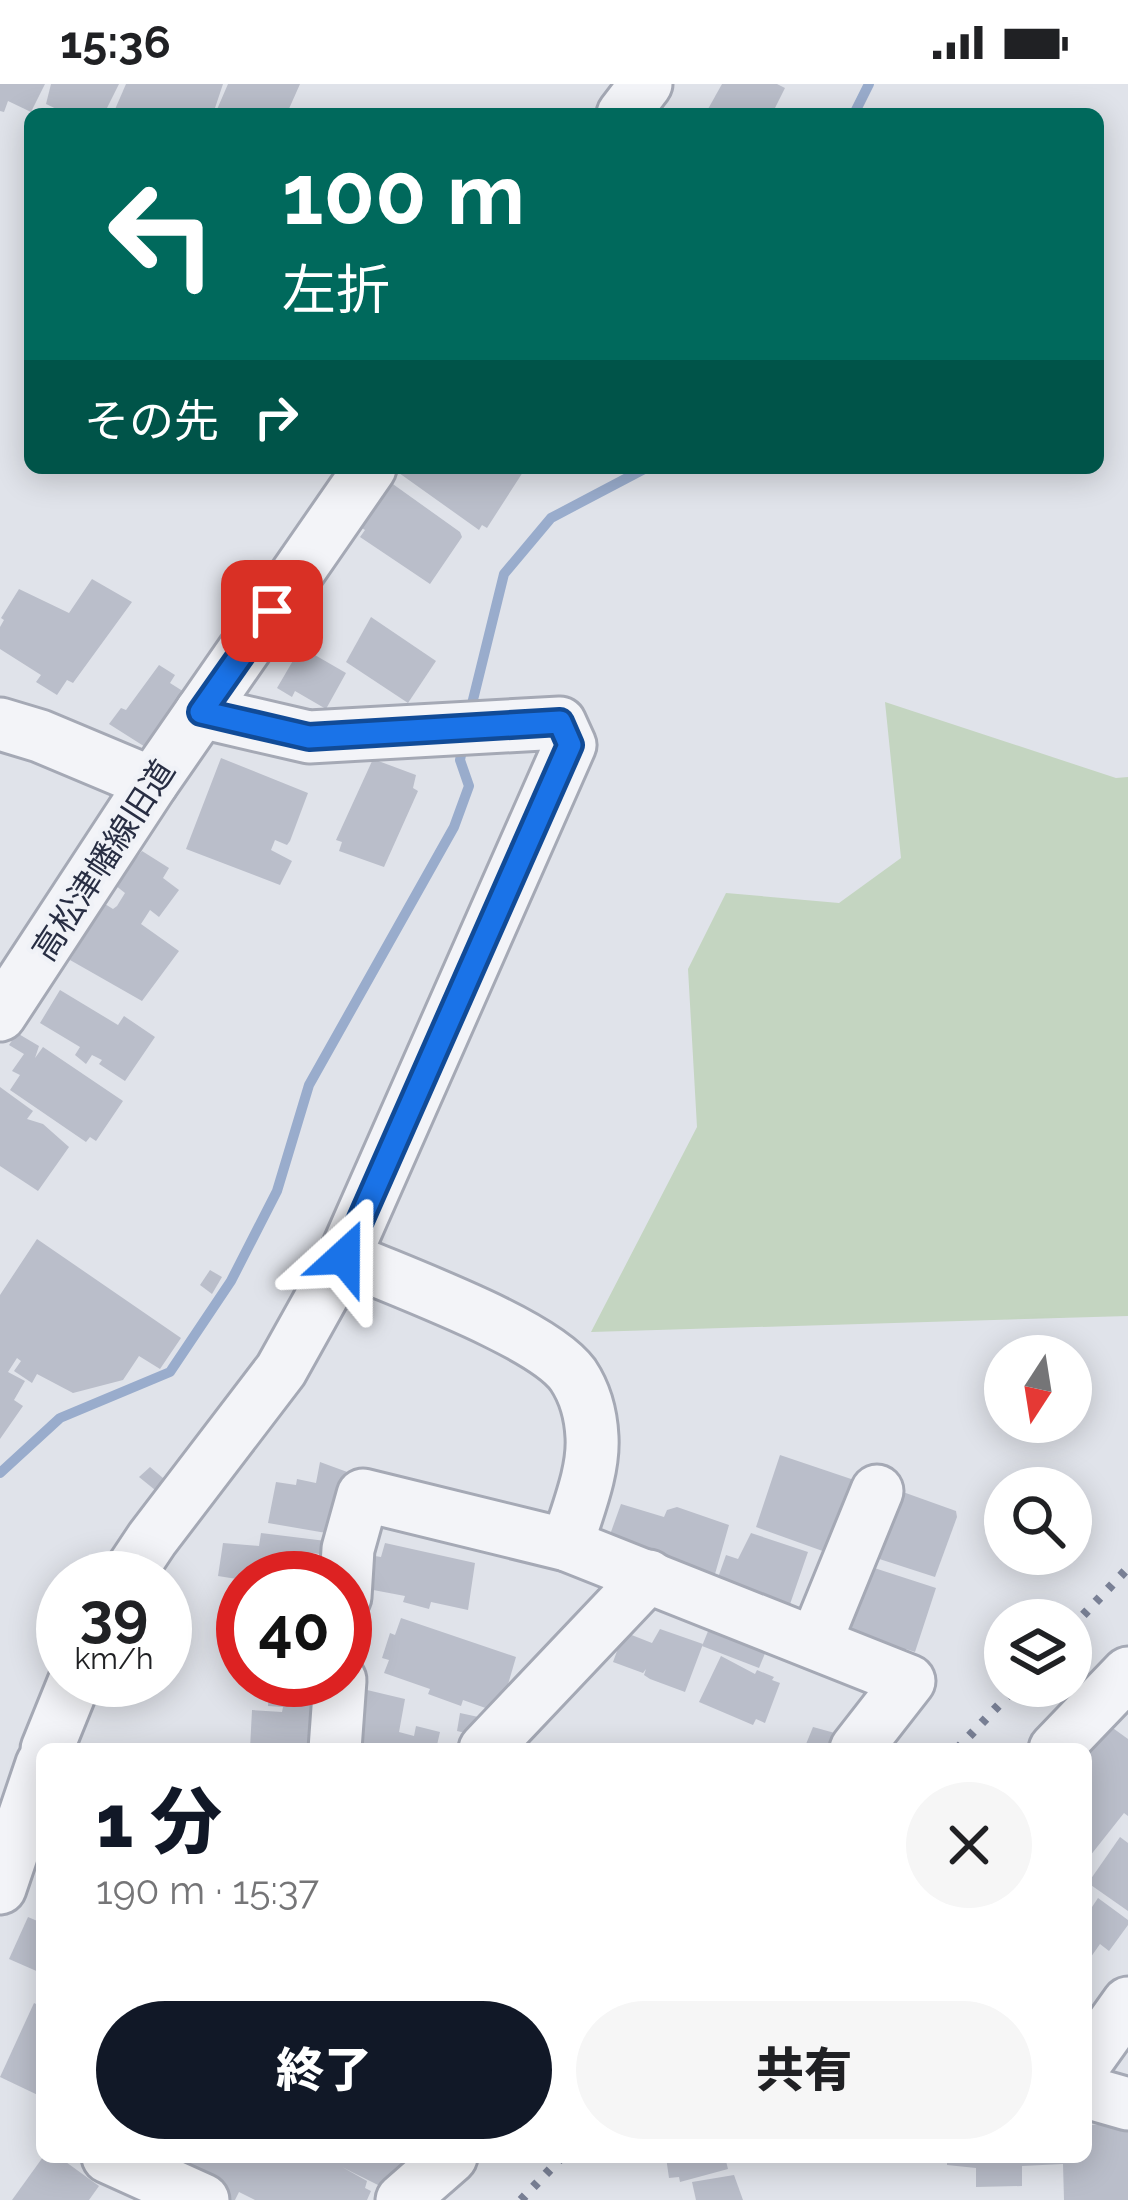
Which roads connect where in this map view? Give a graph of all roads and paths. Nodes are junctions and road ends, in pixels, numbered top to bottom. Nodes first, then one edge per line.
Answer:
1 (646, 84) edge
2 (628, 108) edge
3 (366, 474) edge
4 (201, 712) junction
5 (0, 724) edge
6 (152, 783) junction
7 (0, 1015) edge
8 (344, 1257) junction
9 (878, 1491) dead end
10 (567, 1545) junction
11 (144, 1551) edge
12 (348, 1551) edge
13 (649, 1576) junction
14 (815, 1643) junction
15 (1122, 1691) edge
16 (64, 1707) edge
17 (338, 1707) edge
18 (510, 1741) edge
19 (49, 1743) edge
20 (335, 1743) edge
21 (861, 1743) edge
22 (1061, 1743) edge
23 (36, 1782) edge
24 (0, 1888) edge
25 (1128, 2003) edge
26 (1092, 2054) edge
27 (1092, 2094) edge
28 (1128, 2104) edge
29 (444, 2163) edge
30 (125, 2171) edge
31 (203, 2200) edge
32 (402, 2200) edge

1 - 2 street
3 - 4 street, 高松津幡線旧道
4 - 6 street, 高松津幡線旧道
4 - 8 street
5 - 6 street
6 - 7 street, 高松津幡線旧道
8 - 10 street
8 - 11 street
9 - 14 street
10 - 12 street
10 - 13 street
13 - 14 street
13 - 18 street
14 - 21 street
15 - 22 street
16 - 19 street
17 - 20 street
23 - 24 street
25 - 26 street
27 - 28 street
29 - 32 street
30 - 31 street

